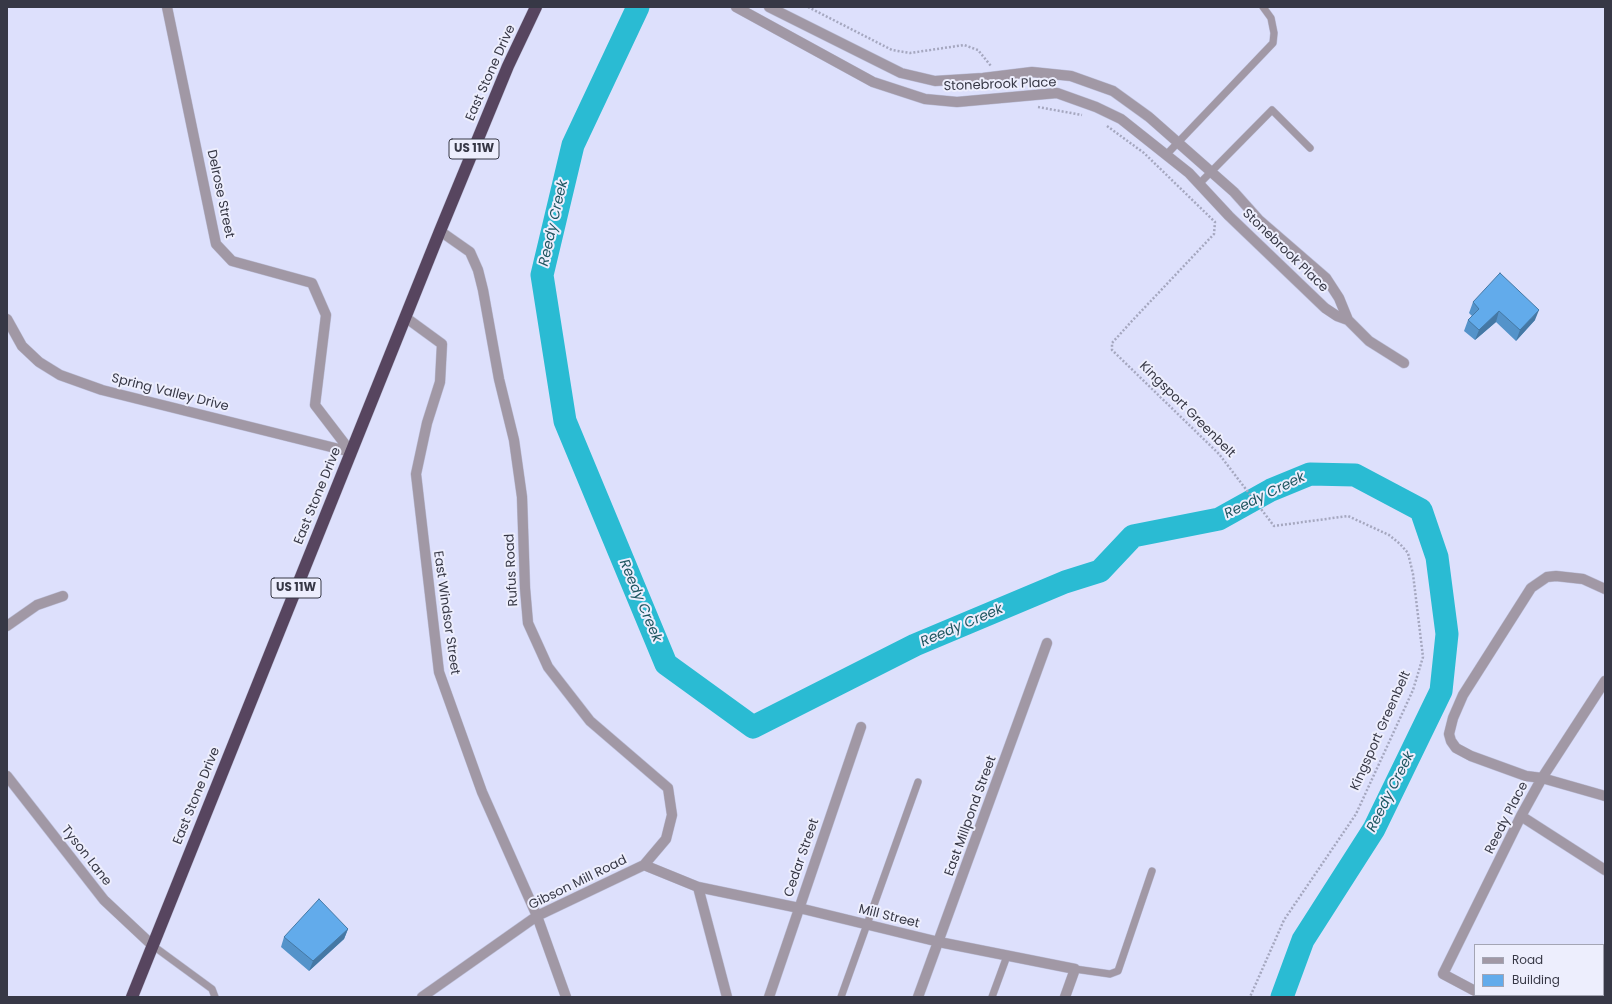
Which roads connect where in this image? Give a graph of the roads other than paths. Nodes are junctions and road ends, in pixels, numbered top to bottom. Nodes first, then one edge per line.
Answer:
1 (167, 7) edge
2 (536, 7) edge
3 (736, 7) edge
4 (770, 7) edge
5 (1263, 7) edge
6 (1178, 142) junction
7 (1310, 148) dead end
8 (1166, 154) junction
9 (1211, 172) junction
10 (1199, 184) junction
11 (440, 231) junction
12 (405, 317) junction
13 (7, 319) edge
14 (1348, 320) junction
15 (1404, 363) dead end
16 (351, 452) junction
17 (1605, 590) edge
18 (63, 596) dead end
19 (7, 626) edge
20 (1047, 643) dead end
21 (1605, 681) edge
22 (862, 727) dead end
23 (7, 776) edge
24 (1542, 778) junction
25 (918, 782) dead end
26 (1605, 796) edge
27 (1521, 816) junction
28 (644, 865) junction
29 (1605, 870) edge
30 (1152, 871) dead end
31 (698, 887) junction
32 (799, 908) junction
33 (537, 916) junction
34 (866, 925) junction
35 (939, 942) junction
36 (152, 945) junction
37 (1007, 956) junction
38 (1075, 969) junction
39 (1474, 991) edge
40 (132, 997) edge
41 (215, 997) edge
42 (422, 997) edge
43 (566, 997) edge
44 (727, 997) edge
45 (769, 997) edge
46 (841, 997) edge
47 (918, 997) edge
48 (992, 997) edge
49 (1065, 997) edge

1 - 16 street, Delrose Street
2 - 11 highway, East Stone Drive / US 11W
3 - 8 street, Stonebrook Place
4 - 6 street, Stonebrook Place
5 - 6 lane
6 - 8 lane
6 - 9 street, Stonebrook Place
7 - 9 lane
8 - 10 street, Stonebrook Place
9 - 10 lane
9 - 14 street, Stonebrook Place
10 - 14 street, Stonebrook Place
11 - 12 highway, East Stone Drive / US 11W
11 - 28 street, Rufus Road
12 - 16 highway, East Stone Drive / US 11W
12 - 33 street, East Windsor Street
13 - 16 street, Spring Valley Drive
14 - 15 street, Stonebrook Place
16 - 36 highway, East Stone Drive / US 11W
17 - 24 street
18 - 19 street
20 - 35 street, East Millpond Street
21 - 24 street, Reedy Place
22 - 32 street, Cedar Street
23 - 36 street, Tyson Lane
24 - 26 street
24 - 27 street, Reedy Place
25 - 34 lane
27 - 29 street
27 - 39 street, Reedy Place
28 - 31 street, Gibson Mill Road
28 - 33 street, Gibson Mill Road
30 - 38 lane
31 - 32 street, Mill Street
31 - 44 street
32 - 34 street, Mill Street
32 - 45 street, Cedar Street
33 - 42 street, Gibson Mill Road
33 - 43 street
34 - 35 street, Mill Street
34 - 46 lane
35 - 37 street, Mill Street
35 - 47 street, East Millpond Street
36 - 40 highway, East Stone Drive / US 11W
36 - 41 lane
37 - 38 street, Mill Street
37 - 48 lane
38 - 49 street

